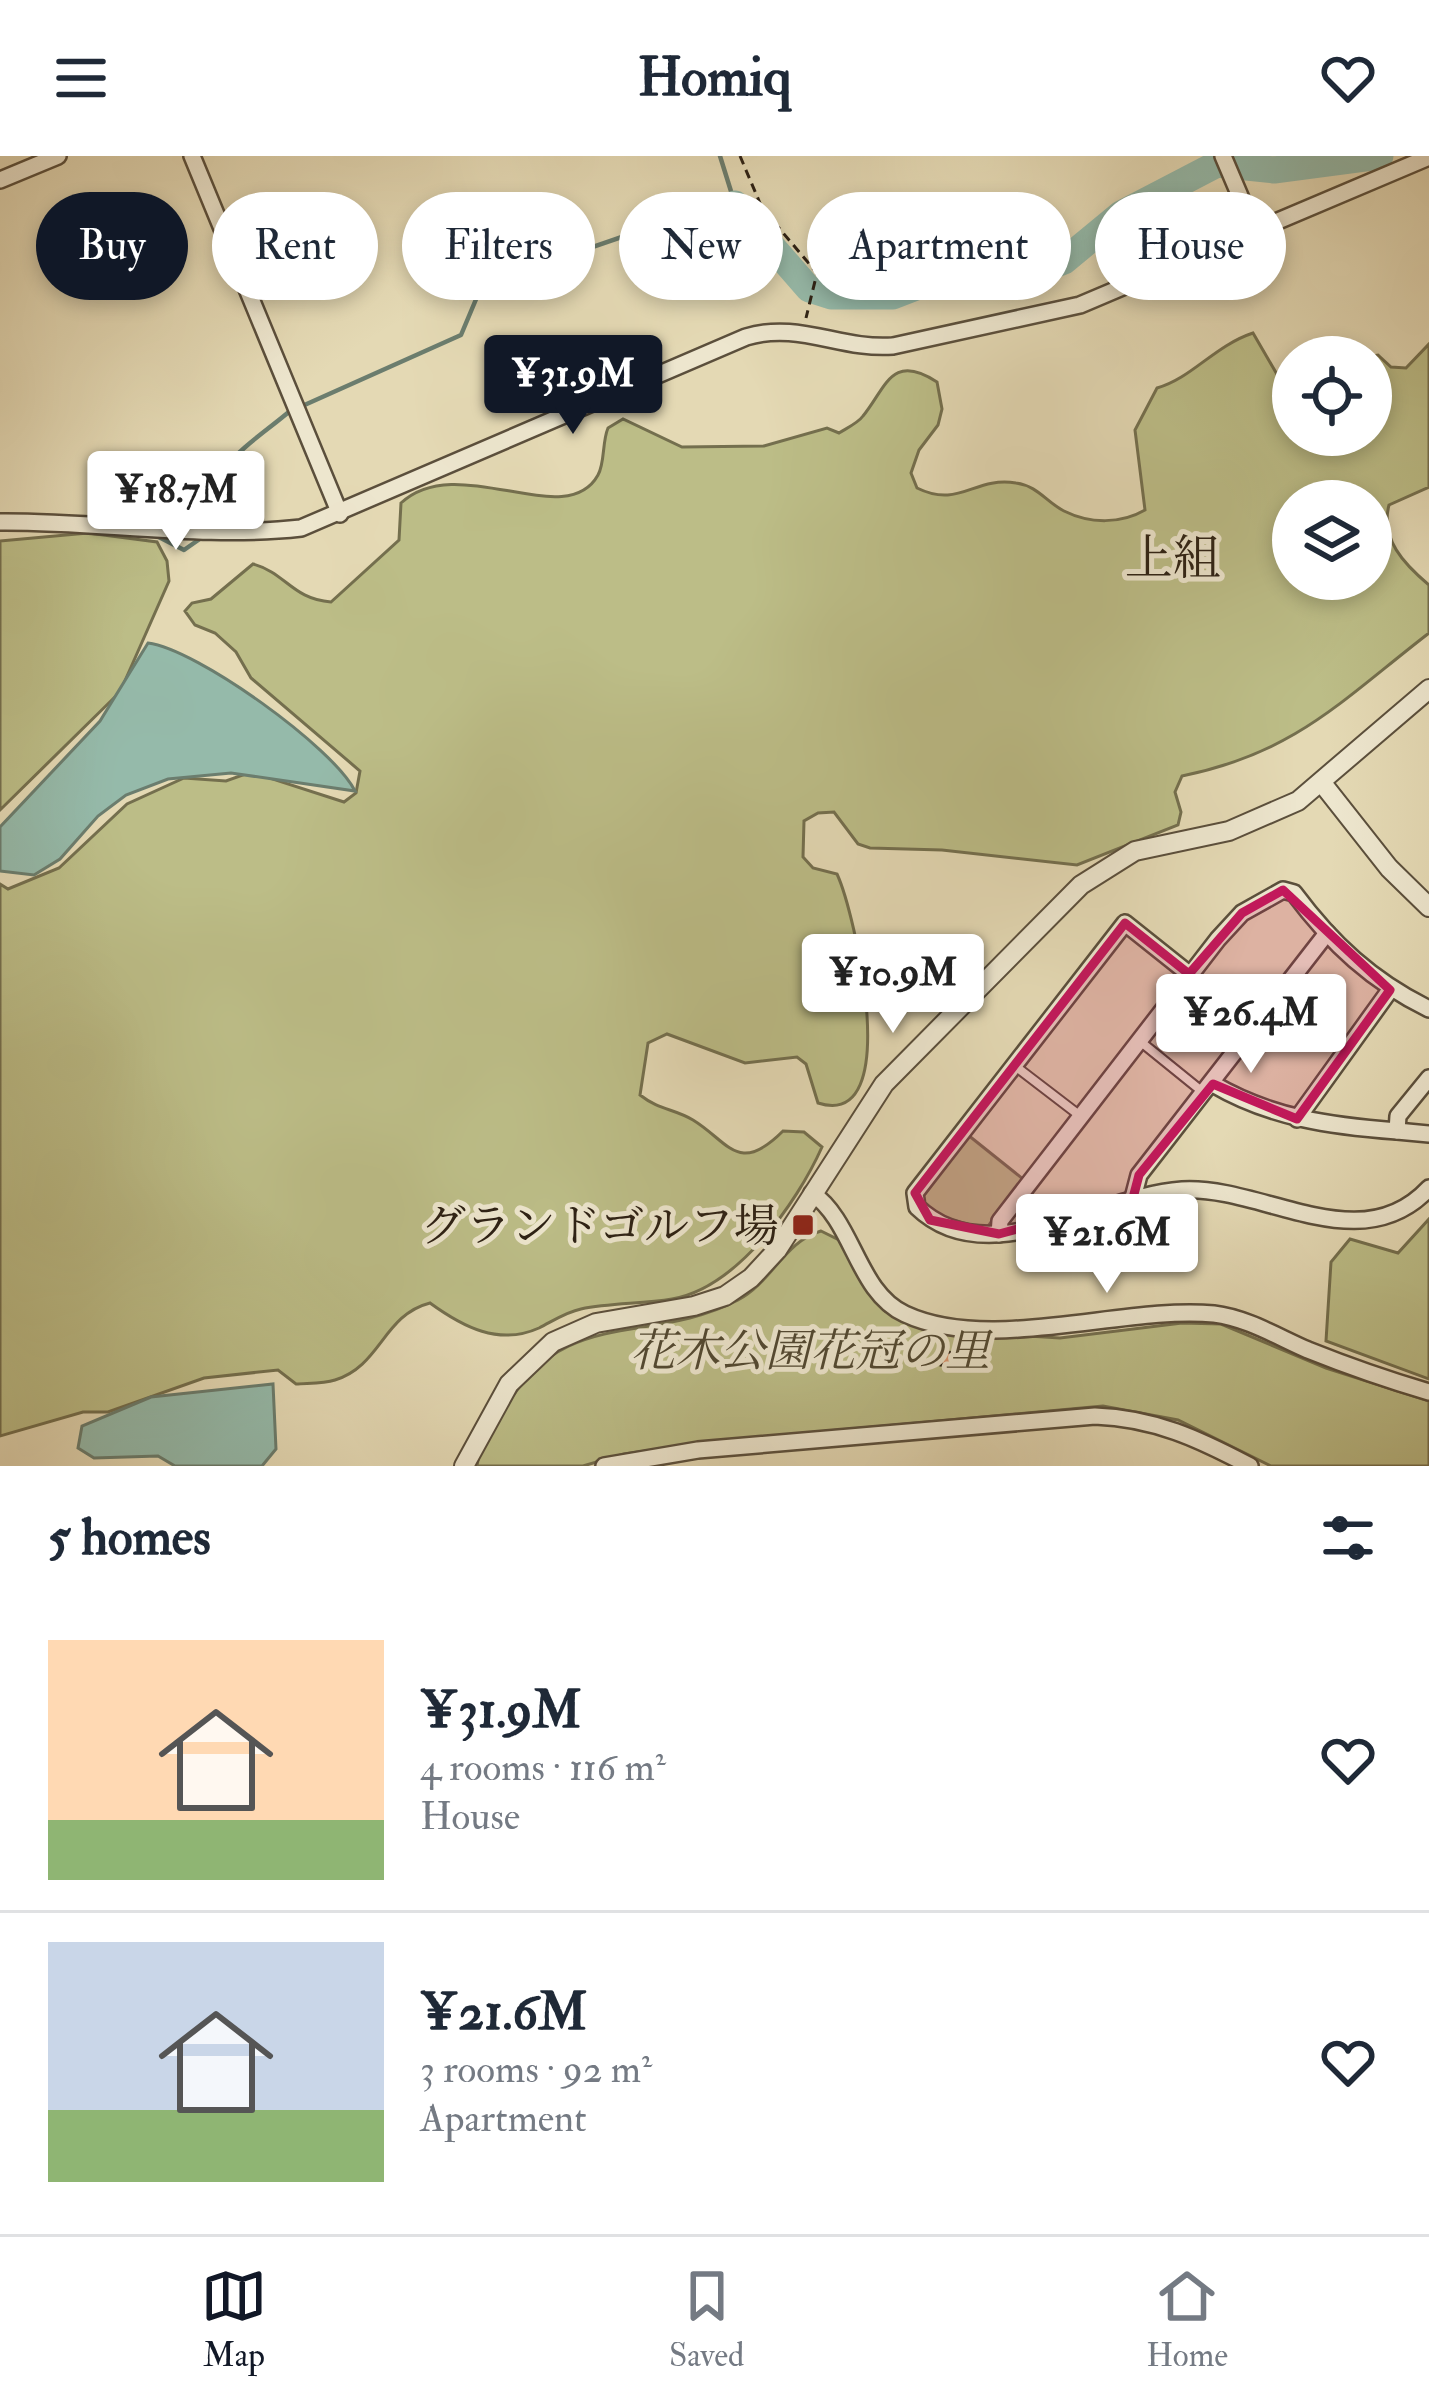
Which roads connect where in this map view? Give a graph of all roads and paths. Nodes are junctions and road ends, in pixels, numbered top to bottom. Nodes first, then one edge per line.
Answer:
1 (58, 156) edge
2 (192, 156) edge
3 (740, 156) edge
4 (1223, 156) edge
5 (1428, 160) edge
6 (0, 180) edge
7 (1239, 192) edge
8 (1286, 216) edge
9 (1095, 298) edge
10 (804, 330) junction
11 (340, 514) junction
12 (0, 522) edge
13 (1429, 689) edge
14 (1322, 783) junction
15 (1429, 907) edge
16 (1327, 933) junction
17 (1189, 974) junction
18 (1390, 990) junction
19 (1429, 1009) edge
20 (1138, 1040) junction
21 (1014, 1065) junction
22 (1429, 1078) edge
23 (1209, 1089) junction
24 (1080, 1116) junction
25 (1297, 1119) junction
26 (1397, 1131) junction
27 (1429, 1134) edge
28 (1429, 1188) edge
29 (812, 1193) junction
30 (1133, 1198) junction
31 (999, 1234) junction
32 (1429, 1392) edge
33 (464, 1466) edge
34 (604, 1466) edge
35 (1250, 1466) edge

1 - 6 street
2 - 11 street
3 - 10 path
4 - 7 street
5 - 8 street
9 - 10 street
10 - 11 street
11 - 12 street
13 - 14 street
14 - 15 street
14 - 29 street
16 - 17 street
16 - 18 street
16 - 23 street
17 - 20 street
17 - 21 street
18 - 19 street
18 - 25 street
20 - 23 lane
20 - 24 street
21 - 24 lane
21 - 31 street
22 - 26 street
23 - 25 street
23 - 30 street
24 - 31 street
25 - 26 street
26 - 27 street
28 - 30 street
29 - 32 street
29 - 33 street
30 - 31 street
34 - 35 street

